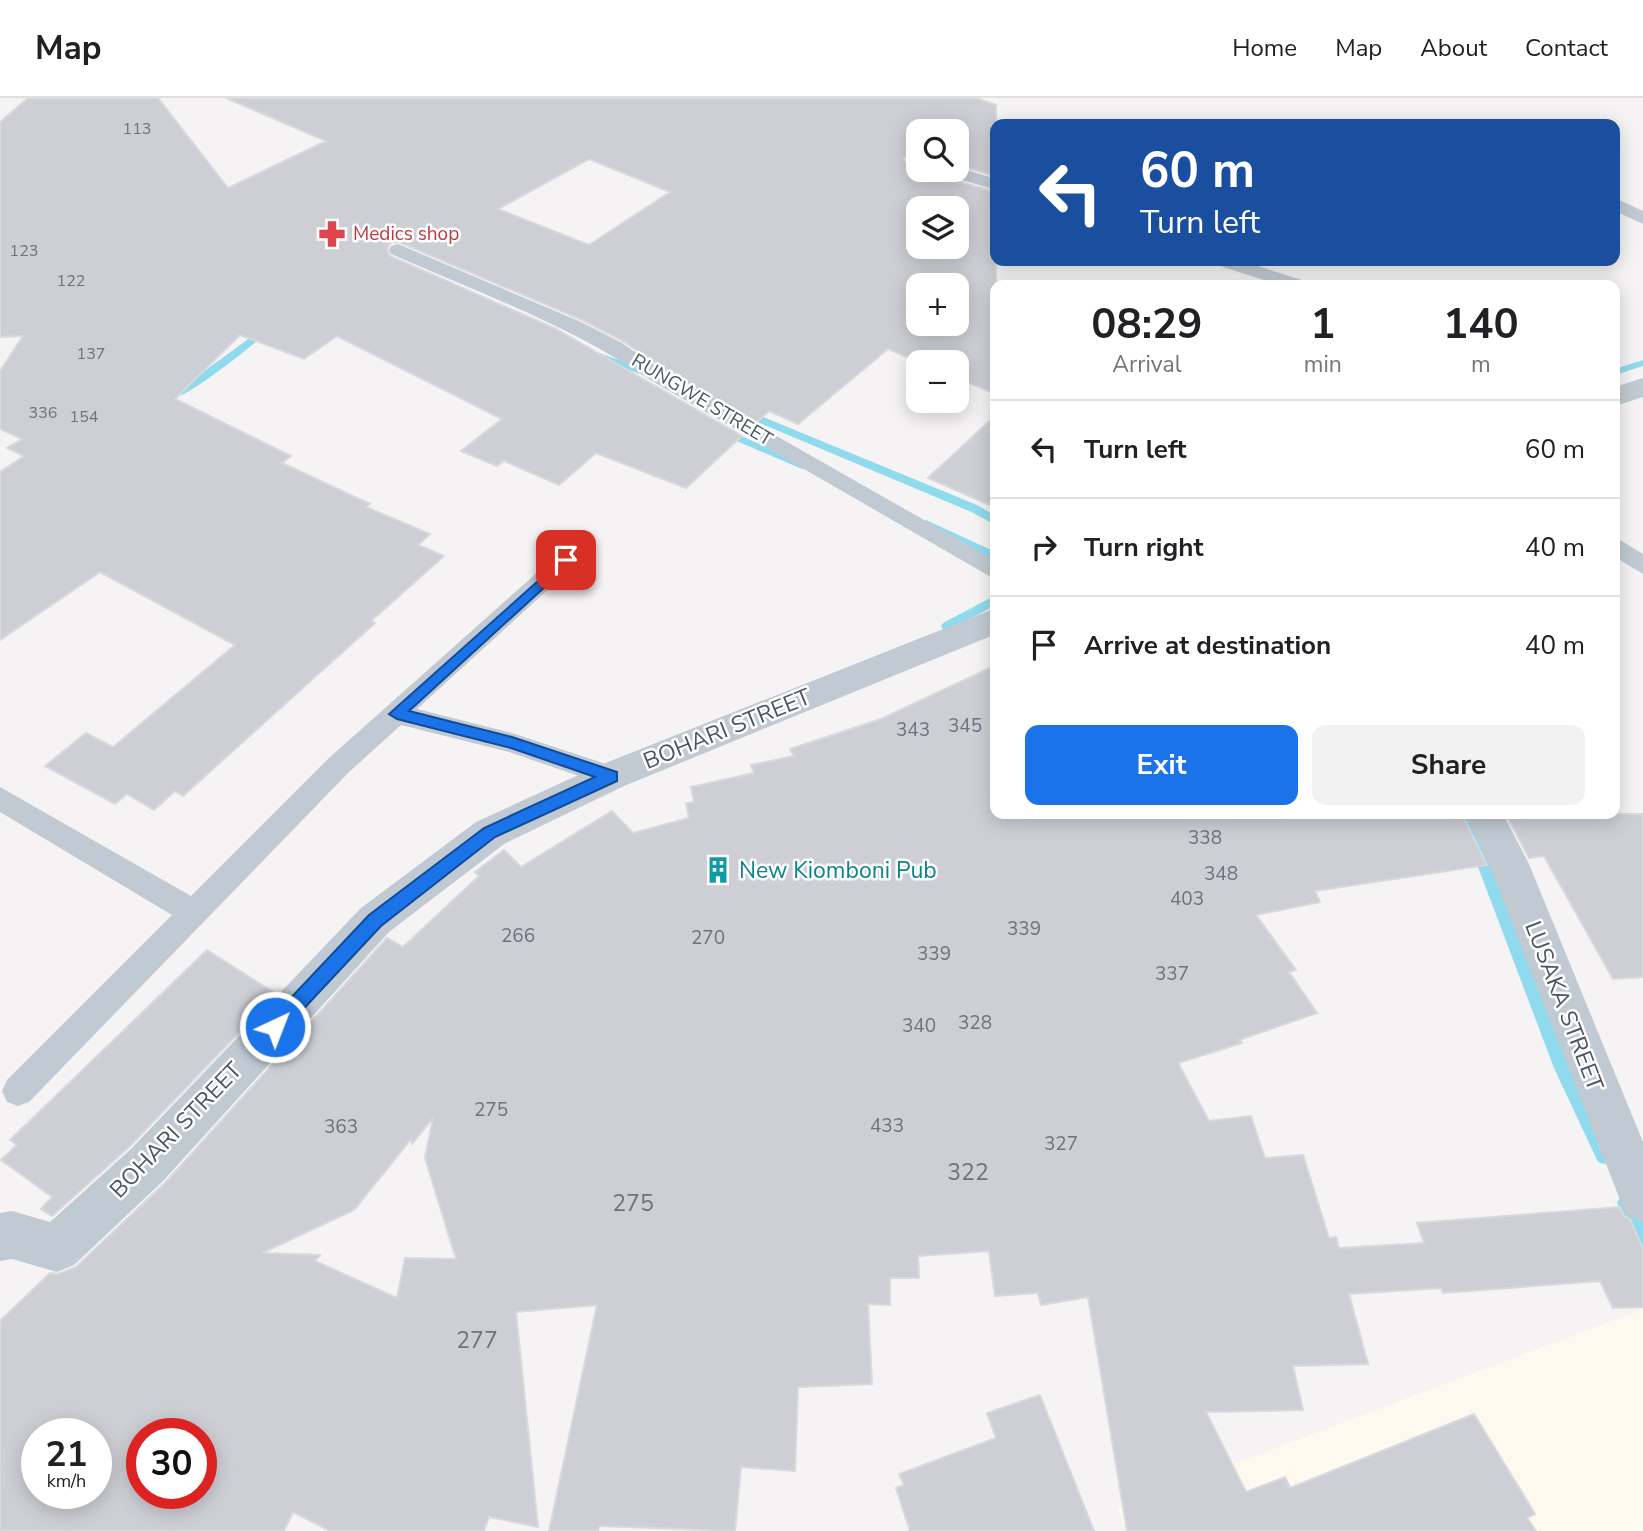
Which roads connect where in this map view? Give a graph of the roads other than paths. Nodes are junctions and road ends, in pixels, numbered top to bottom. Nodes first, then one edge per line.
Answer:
1 (969, 177) edge
2 (990, 184) edge
3 (1620, 206) edge
4 (1643, 219) edge
5 (398, 250) dead end
6 (1239, 266) edge
7 (1283, 280) edge
8 (1620, 549) edge
9 (566, 560) dead end
10 (1643, 566) edge
11 (990, 569) edge
12 (990, 622) edge
13 (397, 714) junction
14 (611, 776) junction
15 (0, 799) edge
16 (1487, 819) edge
17 (194, 913) junction
18 (18, 1091) dead end
19 (1643, 1199) edge
20 (0, 1237) edge

1 - 2 lane
3 - 4 lane
5 - 11 lane, RUNGWE STREET
6 - 7 lane
8 - 10 lane
9 - 13 lane
12 - 14 street, BOHARI STREET
13 - 14 lane
13 - 17 lane
14 - 20 street, BOHARI STREET
15 - 17 lane
16 - 19 street, LUSAKA STREET
17 - 18 lane

